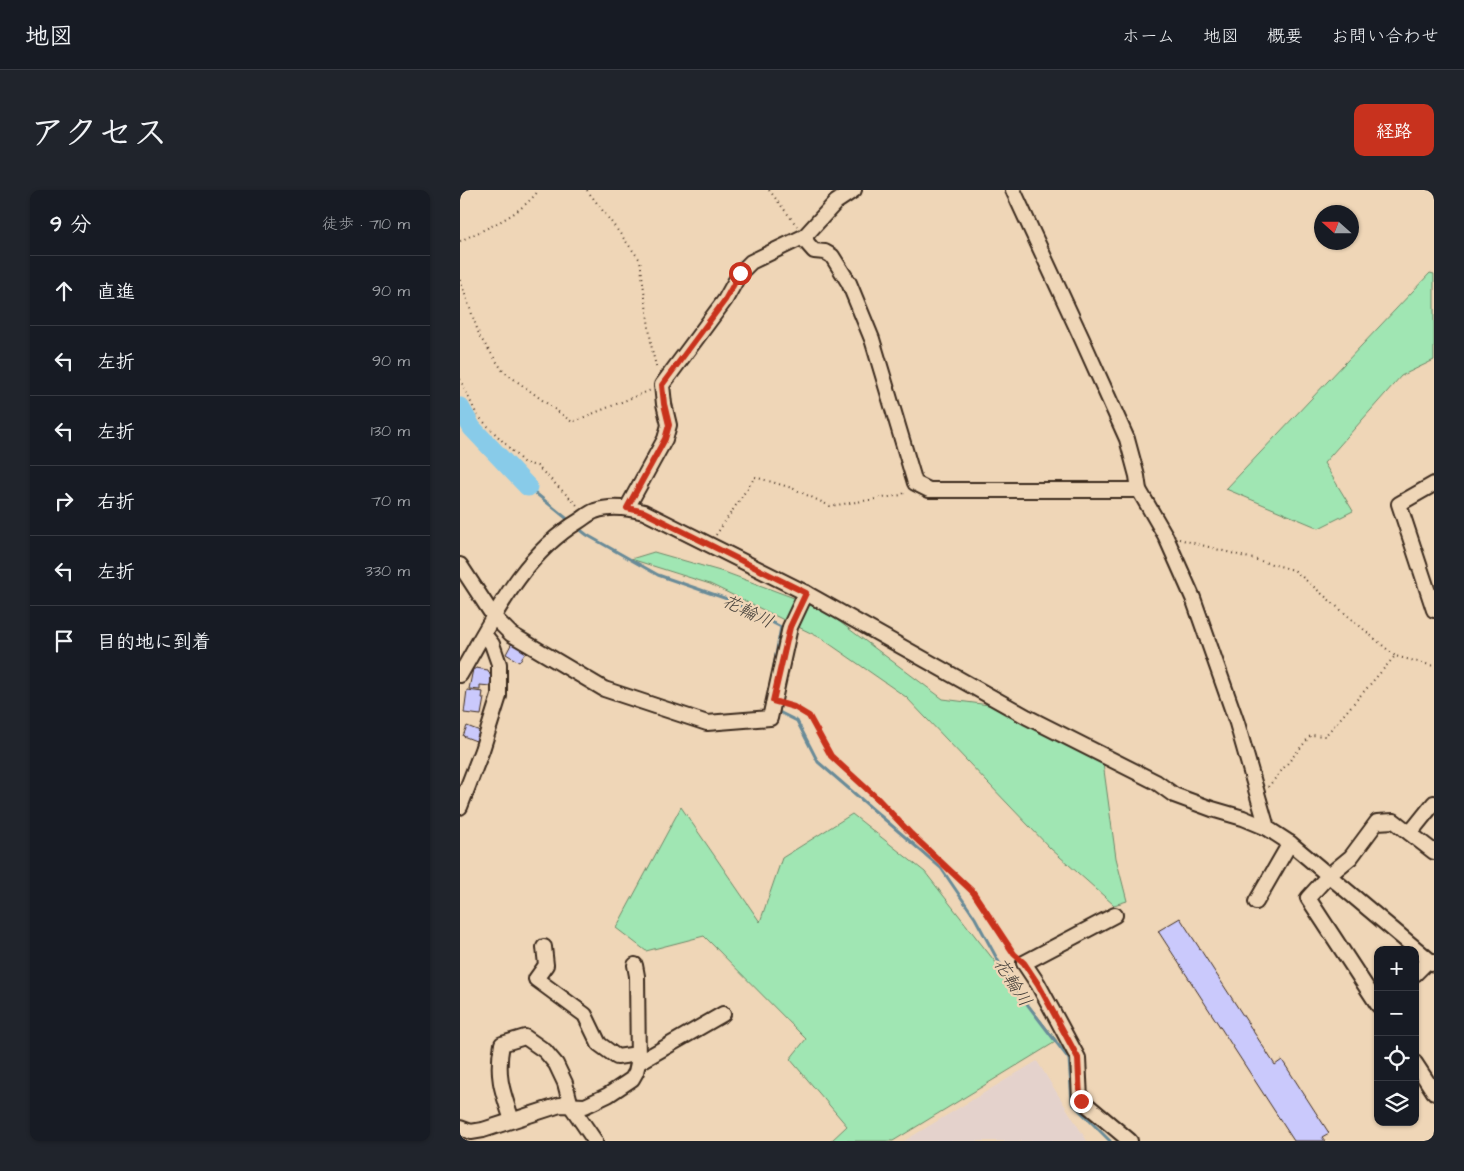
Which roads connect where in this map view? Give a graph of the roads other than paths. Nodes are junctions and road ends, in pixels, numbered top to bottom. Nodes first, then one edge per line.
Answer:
1 (854, 190) edge
2 (1013, 190) edge
3 (804, 236) junction
4 (1434, 484) edge
5 (1139, 490) junction
6 (627, 508) junction
7 (460, 565) edge
8 (806, 593) junction
9 (1434, 610) edge
10 (494, 617) junction
11 (484, 634) junction
12 (460, 675) edge
13 (1434, 803) edge
14 (460, 807) edge
15 (1267, 828) junction
16 (1410, 833) junction
17 (1290, 843) junction
18 (1434, 852) edge
19 (1328, 876) junction
20 (1256, 902) dead end
21 (1115, 914) dead end
22 (544, 947) dead end
23 (1432, 962) edge
24 (635, 965) dead end
25 (1419, 971) edge
26 (1374, 999) edge
27 (723, 1014) dead end
28 (638, 1058) junction
29 (1419, 1069) edge
30 (1434, 1092) edge
31 (571, 1106) junction
32 (512, 1120) junction
33 (460, 1128) edge
34 (595, 1141) edge
35 (1130, 1141) edge

1 - 3 street
2 - 5 street
3 - 5 street
3 - 6 street
4 - 9 street
5 - 15 street
6 - 8 street
6 - 10 street
7 - 10 street
8 - 10 street
8 - 15 street
10 - 11 street
11 - 12 street
11 - 14 street
13 - 16 street
15 - 17 street
16 - 18 street
16 - 19 street
17 - 19 street
17 - 20 street
19 - 23 street
19 - 26 street
21 - 35 street
22 - 28 street
23 - 25 street
24 - 28 street
27 - 28 street
28 - 31 street
29 - 30 street
31 - 32 street
31 - 32 street
31 - 34 street
32 - 33 street

